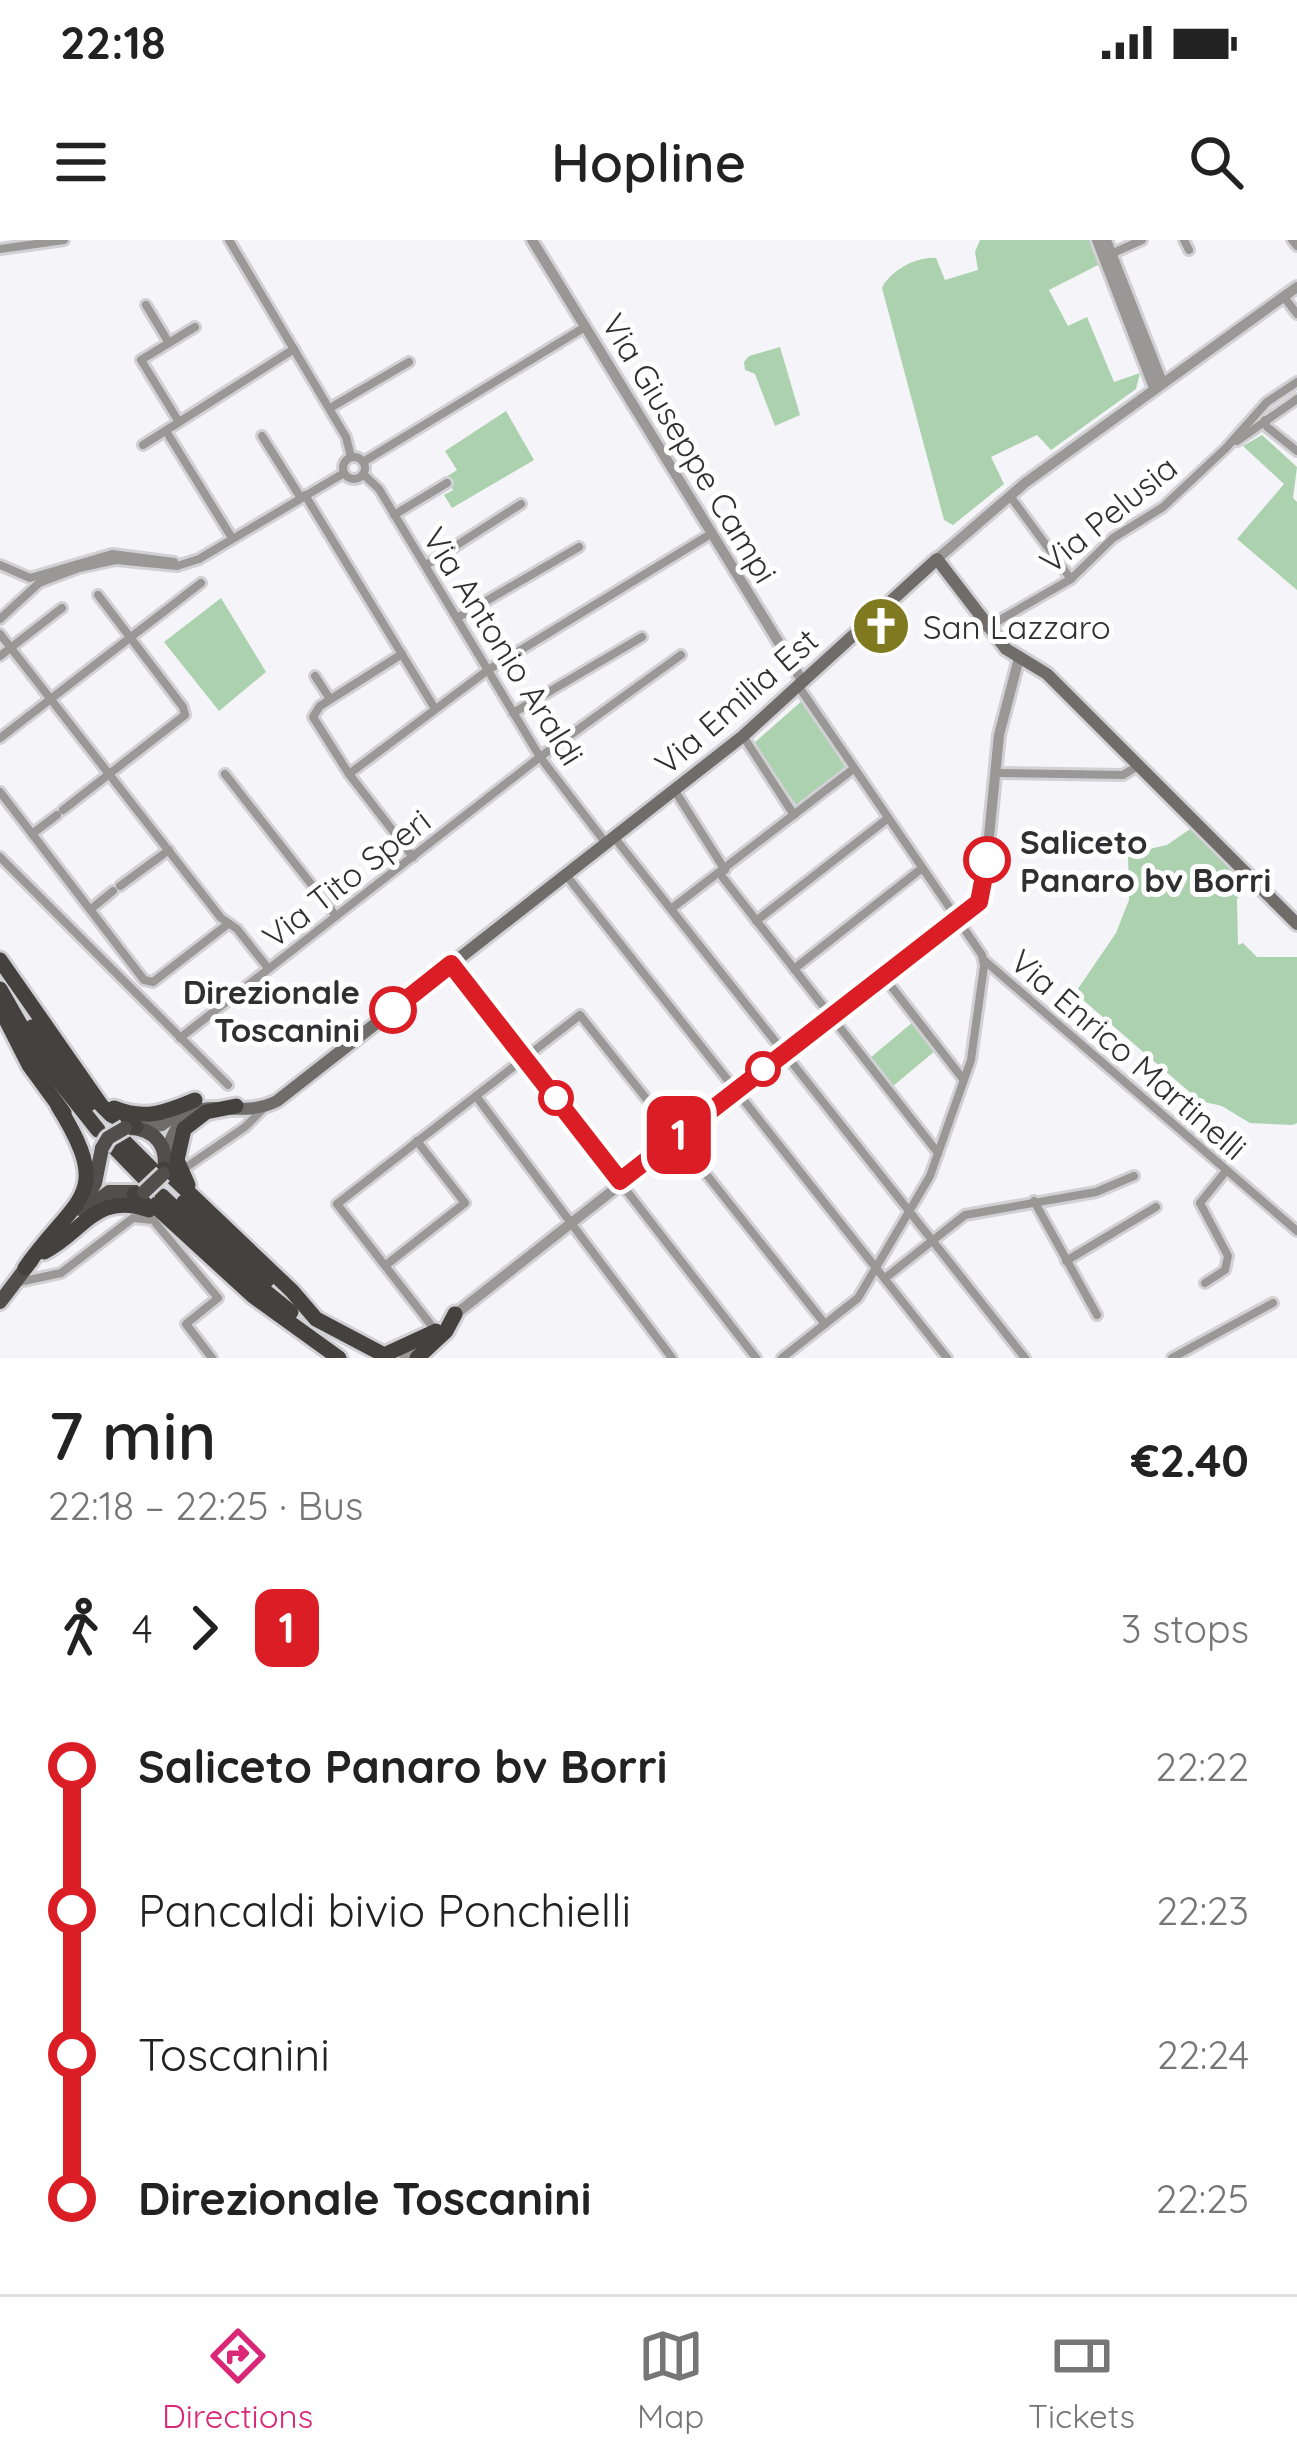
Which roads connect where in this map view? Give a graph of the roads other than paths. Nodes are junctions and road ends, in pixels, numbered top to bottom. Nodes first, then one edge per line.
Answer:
1 (64, 240) edge
2 (229, 240) edge
3 (532, 240) edge
4 (1102, 240) edge
5 (1142, 240) edge
6 (1184, 240) edge
7 (0, 249) edge
8 (1189, 250) dead end
9 (1108, 255) junction
10 (1297, 287) edge
11 (1284, 297) junction
12 (146, 305) dead end
13 (1297, 314) edge
14 (195, 327) dead end
15 (584, 327) junction
16 (169, 343) junction
17 (294, 349) junction
18 (409, 362) dead end
19 (1297, 382) edge
20 (1158, 385) junction
21 (1297, 399) edge
22 (330, 408) junction
23 (1260, 419) junction
24 (179, 422) junction
25 (166, 430) junction
26 (262, 436) dead end
27 (143, 445) dead end
28 (1297, 451) edge
29 (351, 457) junction
30 (363, 462) junction
31 (344, 472) junction
32 (362, 474) junction
33 (447, 483) dead end
34 (303, 496) junction
35 (1010, 496) junction
36 (521, 504) dead end
37 (394, 515) junction
38 (710, 535) junction
39 (232, 538) junction
40 (579, 547) dead end
41 (937, 559) junction
42 (194, 561) junction
43 (0, 565) edge
44 (426, 565) junction
45 (13, 572) junction
46 (1071, 579) junction
47 (201, 583) dead end
48 (98, 595) dead end
49 (21, 598) junction
50 (62, 608) dead end
51 (1016, 611) junction
52 (2, 618) edge
53 (457, 618) junction
54 (986, 628) junction
55 (642, 637) dead end
56 (130, 638) junction
57 (6, 640) edge
58 (998, 640) junction
59 (402, 654) junction
60 (681, 655) dead end
61 (0, 656) edge
62 (1019, 658) junction
63 (488, 670) junction
64 (315, 676) dead end
65 (801, 684) junction
66 (52, 698) junction
67 (330, 699) junction
68 (434, 707) junction
69 (513, 713) junction
70 (743, 736) junction
71 (0, 738) edge
72 (540, 757) junction
73 (1139, 765) junction
74 (852, 770) junction
75 (994, 773) junction
76 (111, 774) junction
77 (224, 774) dead end
78 (349, 774) junction
79 (675, 791) junction
80 (0, 792) edge
81 (794, 815) junction
82 (887, 819) junction
83 (32, 834) junction
84 (610, 840) junction
85 (169, 850) junction
86 (0, 857) edge
87 (412, 857) junction
88 (922, 869) junction
89 (722, 872) junction
90 (566, 875) junction
91 (671, 908) junction
92 (91, 910) junction
93 (336, 916) junction
94 (957, 920) junction
95 (756, 921) junction
96 (228, 924) junction
97 (1297, 924) edge
98 (983, 960) junction
99 (0, 963) edge
100 (451, 964) junction
101 (268, 968) junction
102 (794, 969) junction
103 (884, 976) junction
104 (0, 989) edge
105 (0, 1008) edge
106 (831, 1017) junction
107 (180, 1038) junction
108 (784, 1053) junction
109 (525, 1059) junction
110 (964, 1080) junction
111 (228, 1085) dead end
112 (734, 1092) junction
113 (92, 1093) junction
114 (476, 1096) junction
115 (195, 1100) junction
116 (58, 1106) junction
117 (237, 1106) junction
118 (264, 1106) junction
119 (241, 1130) junction
120 (678, 1136) junction
121 (114, 1138) junction
122 (417, 1142) junction
123 (939, 1154) junction
124 (188, 1166) dead end
125 (1226, 1171) junction
126 (1134, 1176) dead end
127 (152, 1181) junction
128 (620, 1181) junction
129 (1034, 1201) junction
130 (1156, 1208) dead end
131 (908, 1213) junction
132 (569, 1222) junction
133 (177, 1228) junction
134 (1297, 1232) edge
135 (930, 1240) junction
136 (247, 1249) junction
137 (44, 1252) junction
138 (1066, 1261) junction
139 (386, 1265) junction
140 (874, 1269) junction
141 (890, 1275) dead end
142 (52, 1276) junction
143 (17, 1279) junction
144 (234, 1279) junction
145 (1205, 1283) dead end
146 (0, 1302) edge
147 (1273, 1303) dead end
148 (455, 1314) junction
149 (1097, 1316) dead end
150 (314, 1324) junction
151 (825, 1324) junction
152 (436, 1331) junction
153 (212, 1358) edge
154 (339, 1358) edge
155 (350, 1358) edge
156 (368, 1358) edge
157 (404, 1358) edge
158 (417, 1358) edge
159 (672, 1358) edge
160 (756, 1358) edge
161 (782, 1358) edge
162 (946, 1358) edge
163 (1024, 1358) edge
164 (1172, 1358) edge

1 - 7 street
2 - 17 street
3 - 15 street, Via Giuseppe Campi
4 - 9 street
5 - 9 street
6 - 8 street
9 - 20 street
10 - 11 street, Via Emilia Est
11 - 13 street
11 - 20 street, Via Emilia Est
12 - 16 street
14 - 16 street
15 - 30 street
15 - 38 street, Via Giuseppe Campi
16 - 24 street
17 - 22 street
17 - 24 street
18 - 22 street
19 - 23 street, Via Pelusia
20 - 35 street, Via Emilia Est
21 - 23 street, Via Pelusia
22 - 29 street
23 - 28 street
23 - 46 street, Via Pelusia
24 - 25 street
25 - 27 street
25 - 39 street
26 - 34 street
29 - 30 street
29 - 31 street
30 - 32 street
31 - 32 street
31 - 34 street
32 - 37 street, Via Antonio Araldi
33 - 37 street
34 - 39 street
34 - 59 street
35 - 41 street, Via Emilia Est
35 - 46 street
36 - 44 street
37 - 44 street, Via Antonio Araldi
38 - 63 street
38 - 65 street, Via Giuseppe Campi
39 - 42 street
40 - 53 street
41 - 54 main road
41 - 65 main road, Via Emilia Est
42 - 45 street
42 - 49 street
43 - 45 street
44 - 53 street, Via Antonio Araldi
45 - 49 street
46 - 51 street, Via Pelusia
47 - 56 street
48 - 56 street
49 - 52 street
50 - 57 street
51 - 54 street, Via Pelusia
51 - 58 street, Via Pelusia
52 - 57 street
53 - 63 street, Via Antonio Araldi
54 - 58 main road
55 - 69 street
56 - 66 street
56 - 76 street
57 - 61 street
57 - 66 street
58 - 62 main road
59 - 67 street
59 - 68 street
60 - 72 street, Via Tito Speri
62 - 73 main road
62 - 75 street
63 - 68 street
63 - 69 street, Via Antonio Araldi
64 - 67 street
65 - 70 main road, Via Emilia Est
65 - 74 street, Via Enrico Martinelli
66 - 71 street
66 - 76 street
67 - 78 street
68 - 78 street
69 - 72 street, Via Antonio Araldi
70 - 79 main road, Via Emilia Est
70 - 81 street
72 - 84 street, Via Antonio Araldi
72 - 87 street, Via Tito Speri
73 - 75 street
73 - 97 main road
74 - 81 street
74 - 82 street, Via Enrico Martinelli
75 - 94 street
76 - 83 street
76 - 85 street
77 - 93 street
78 - 87 street
79 - 84 main road, Via Emilia Est
79 - 89 street
80 - 83 street
81 - 89 street
82 - 88 street, Via Enrico Martinelli
82 - 95 street
83 - 92 street
84 - 90 main road, Via Emilia Est
84 - 91 street, Via Antonio Araldi
85 - 92 street
85 - 96 street
86 - 107 street
87 - 93 street, Via Tito Speri
88 - 94 street, Via Enrico Martinelli
88 - 102 street
89 - 91 street
89 - 95 street
90 - 100 main road, Via Emilia Est
90 - 112 street
91 - 108 street, Via Antonio Araldi
92 - 96 street
93 - 101 street, Via Tito Speri
94 - 98 street, Via Enrico Martinelli
94 - 103 street
95 - 102 street
96 - 101 street
98 - 110 street
98 - 125 street, Via Enrico Martinelli
99 - 113 highway
99 - 121 highway
100 - 109 street
100 - 118 main road, Via Emilia Est
101 - 107 street, Via Tito Speri
102 - 106 street
103 - 106 street
103 - 110 street
104 - 121 highway
105 - 116 highway
106 - 108 street
106 - 123 street
107 - 111 street
108 - 112 street
108 - 131 street, Via Antonio Araldi
109 - 114 street
109 - 120 street
109 - 128 street
110 - 123 street
112 - 120 street
112 - 140 street
113 - 115 highway
113 - 121 highway
114 - 122 street
114 - 132 street
115 - 117 main road
115 - 121 main road
116 - 121 highway
116 - 143 highway
117 - 118 main road
117 - 119 street
117 - 127 main road
117 - 136 highway
118 - 119 street, Via Emilia Est
119 - 124 street, Via Emilia Est
120 - 128 street
120 - 151 street
121 - 127 highway
121 - 127 main road
121 - 127 main road
121 - 143 main road
122 - 139 street
122 - 139 street
123 - 131 street
125 - 134 street, Via Enrico Martinelli
125 - 145 street
126 - 129 street
127 - 133 highway
127 - 136 highway
127 - 137 main road
127 - 150 highway
128 - 132 street
128 - 160 street
129 - 135 street
129 - 138 street
130 - 138 street
131 - 135 street, Via Antonio Araldi
131 - 140 street
132 - 148 street
132 - 159 street
133 - 137 highway
133 - 144 highway
135 - 141 street
135 - 163 street, Via Antonio Araldi
136 - 150 highway
137 - 142 street
137 - 143 main road
138 - 149 street
139 - 152 street
140 - 151 street
140 - 162 street
142 - 143 street
142 - 153 street
143 - 146 main road
144 - 150 highway
144 - 154 highway
147 - 164 street
148 - 152 street
148 - 158 highway
150 - 152 highway
150 - 155 highway
150 - 156 highway
151 - 161 street
152 - 157 street

